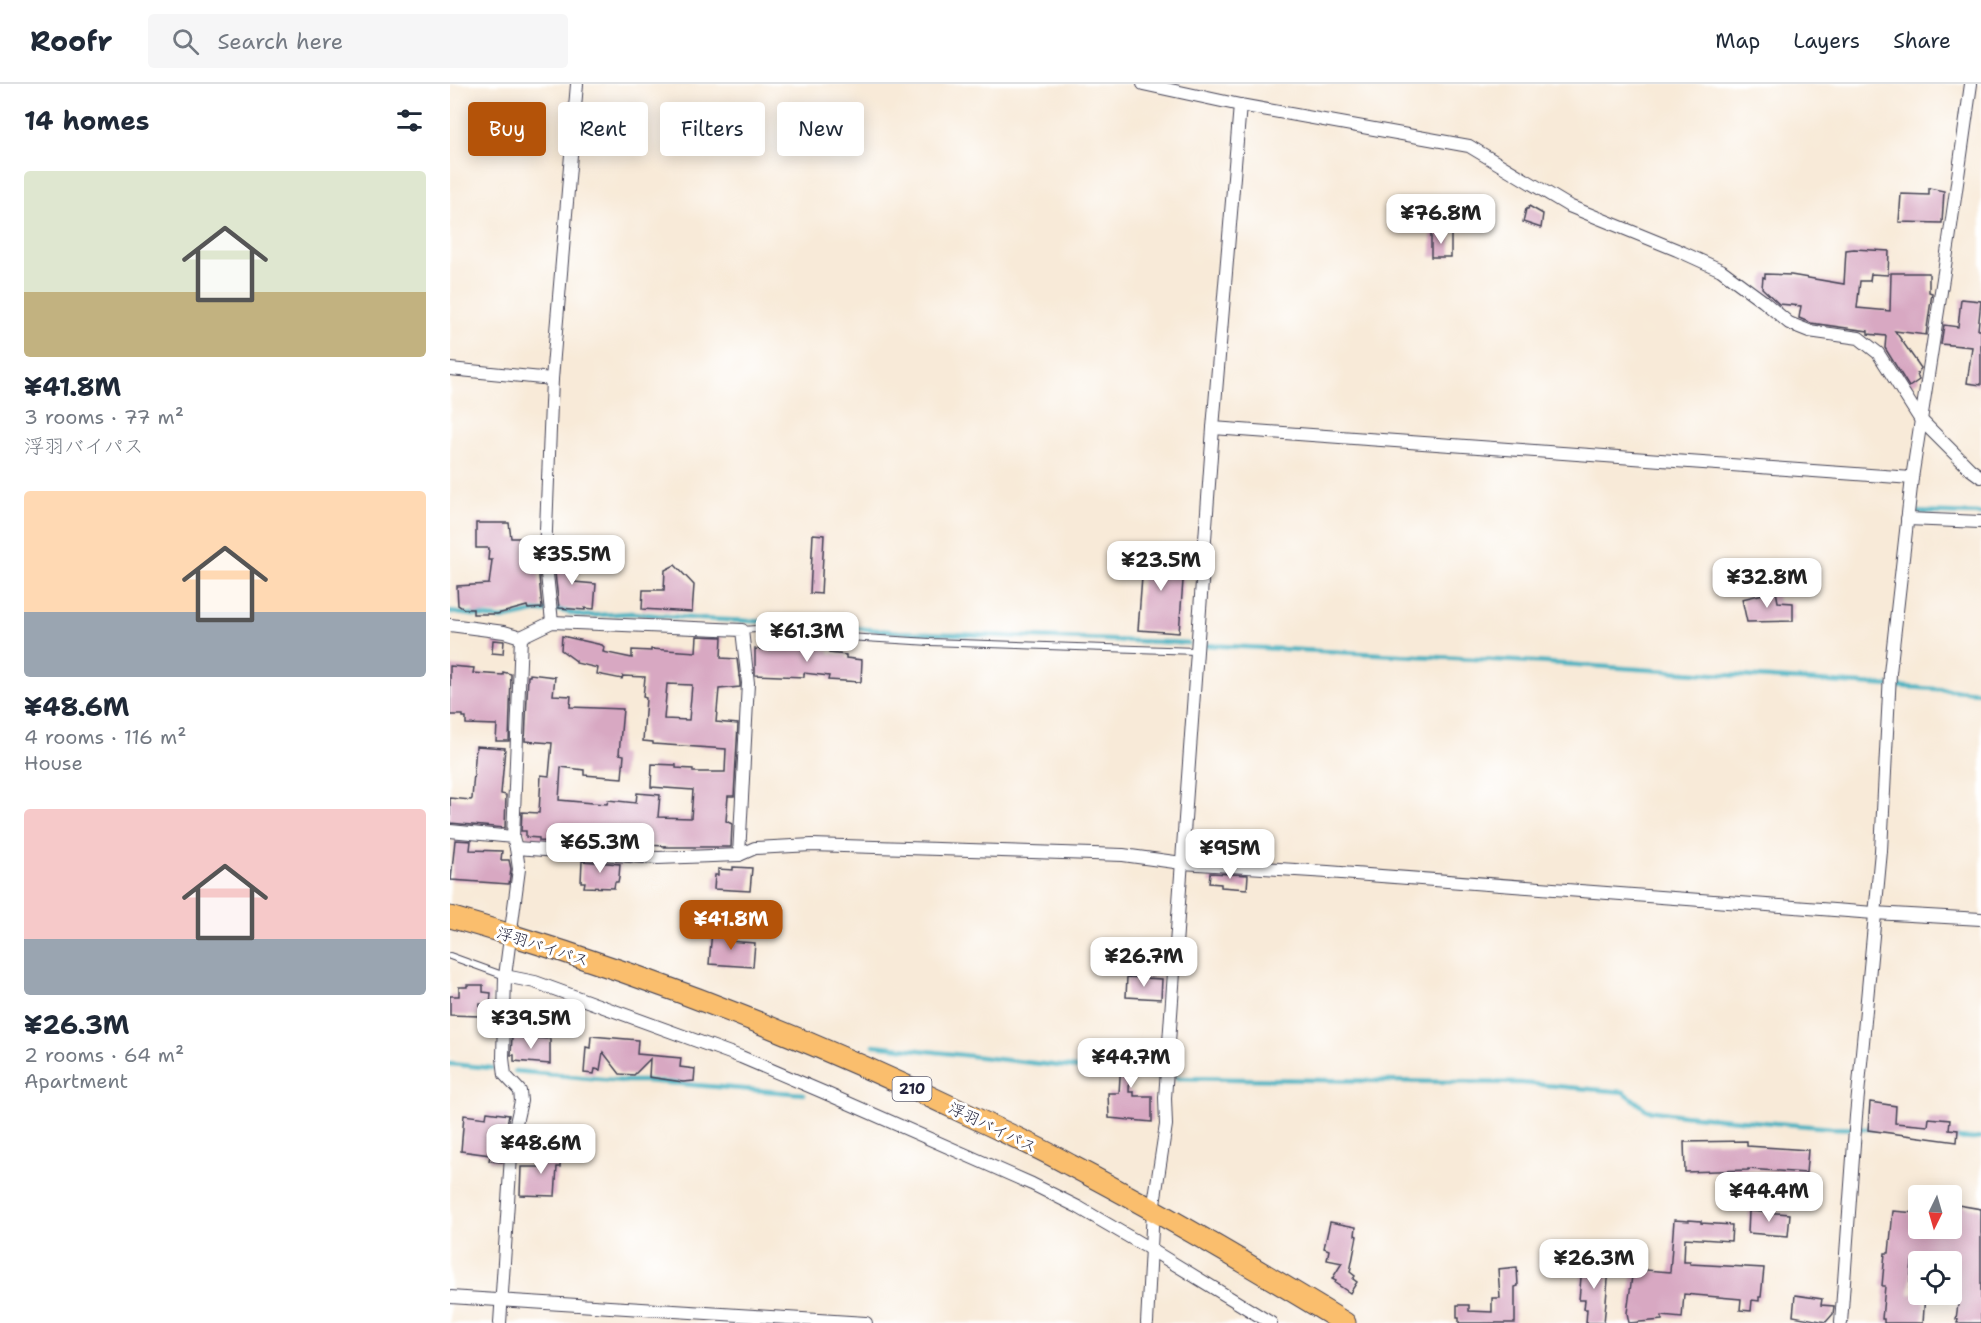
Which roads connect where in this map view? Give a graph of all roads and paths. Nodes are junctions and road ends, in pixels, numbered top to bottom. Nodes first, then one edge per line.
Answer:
1 (577, 84) edge
2 (1143, 84) edge
3 (1971, 84) edge
4 (1240, 105) junction
5 (450, 369) edge
6 (552, 379) junction
7 (1920, 419) junction
8 (1213, 428) junction
9 (1981, 477) edge
10 (1912, 478) junction
11 (1907, 519) junction
12 (1981, 522) edge
13 (552, 619) junction
14 (450, 625) edge
15 (742, 630) junction
16 (521, 637) junction
17 (1196, 651) junction
18 (450, 831) edge
19 (514, 842) junction
20 (739, 855) junction
21 (1182, 863) junction
22 (1874, 913) junction
23 (450, 918) edge
24 (1981, 919) edge
25 (512, 935) junction
26 (450, 956) edge
27 (505, 976) junction
28 (1153, 1210) junction
29 (1150, 1249) junction
30 (450, 1297) edge
31 (503, 1300) junction
32 (500, 1323) edge
33 (866, 1323) edge
34 (1147, 1323) edge
35 (1270, 1323) edge
36 (1345, 1323) edge
37 (1841, 1323) edge

1 - 6 street
2 - 4 street
3 - 7 street
4 - 7 street
4 - 8 street
5 - 6 street
6 - 13 street
7 - 9 street
7 - 10 street
8 - 10 street
8 - 17 street
10 - 11 street
11 - 12 street
11 - 22 street
13 - 15 street
13 - 16 street
14 - 16 street
15 - 17 lane
15 - 20 street
16 - 19 street
17 - 21 street
18 - 19 street
19 - 20 street
19 - 25 street
20 - 21 street
21 - 22 street
21 - 28 street
22 - 24 street
22 - 37 street
23 - 25 highway, 浮羽バイパス / 210
25 - 27 street
25 - 28 highway, 浮羽バイパス / 210
26 - 27 lane
27 - 29 street
27 - 31 street
28 - 29 street
28 - 36 highway, 浮羽バイパス / 210
29 - 34 street
29 - 35 street
30 - 31 street
31 - 32 street
31 - 33 street

